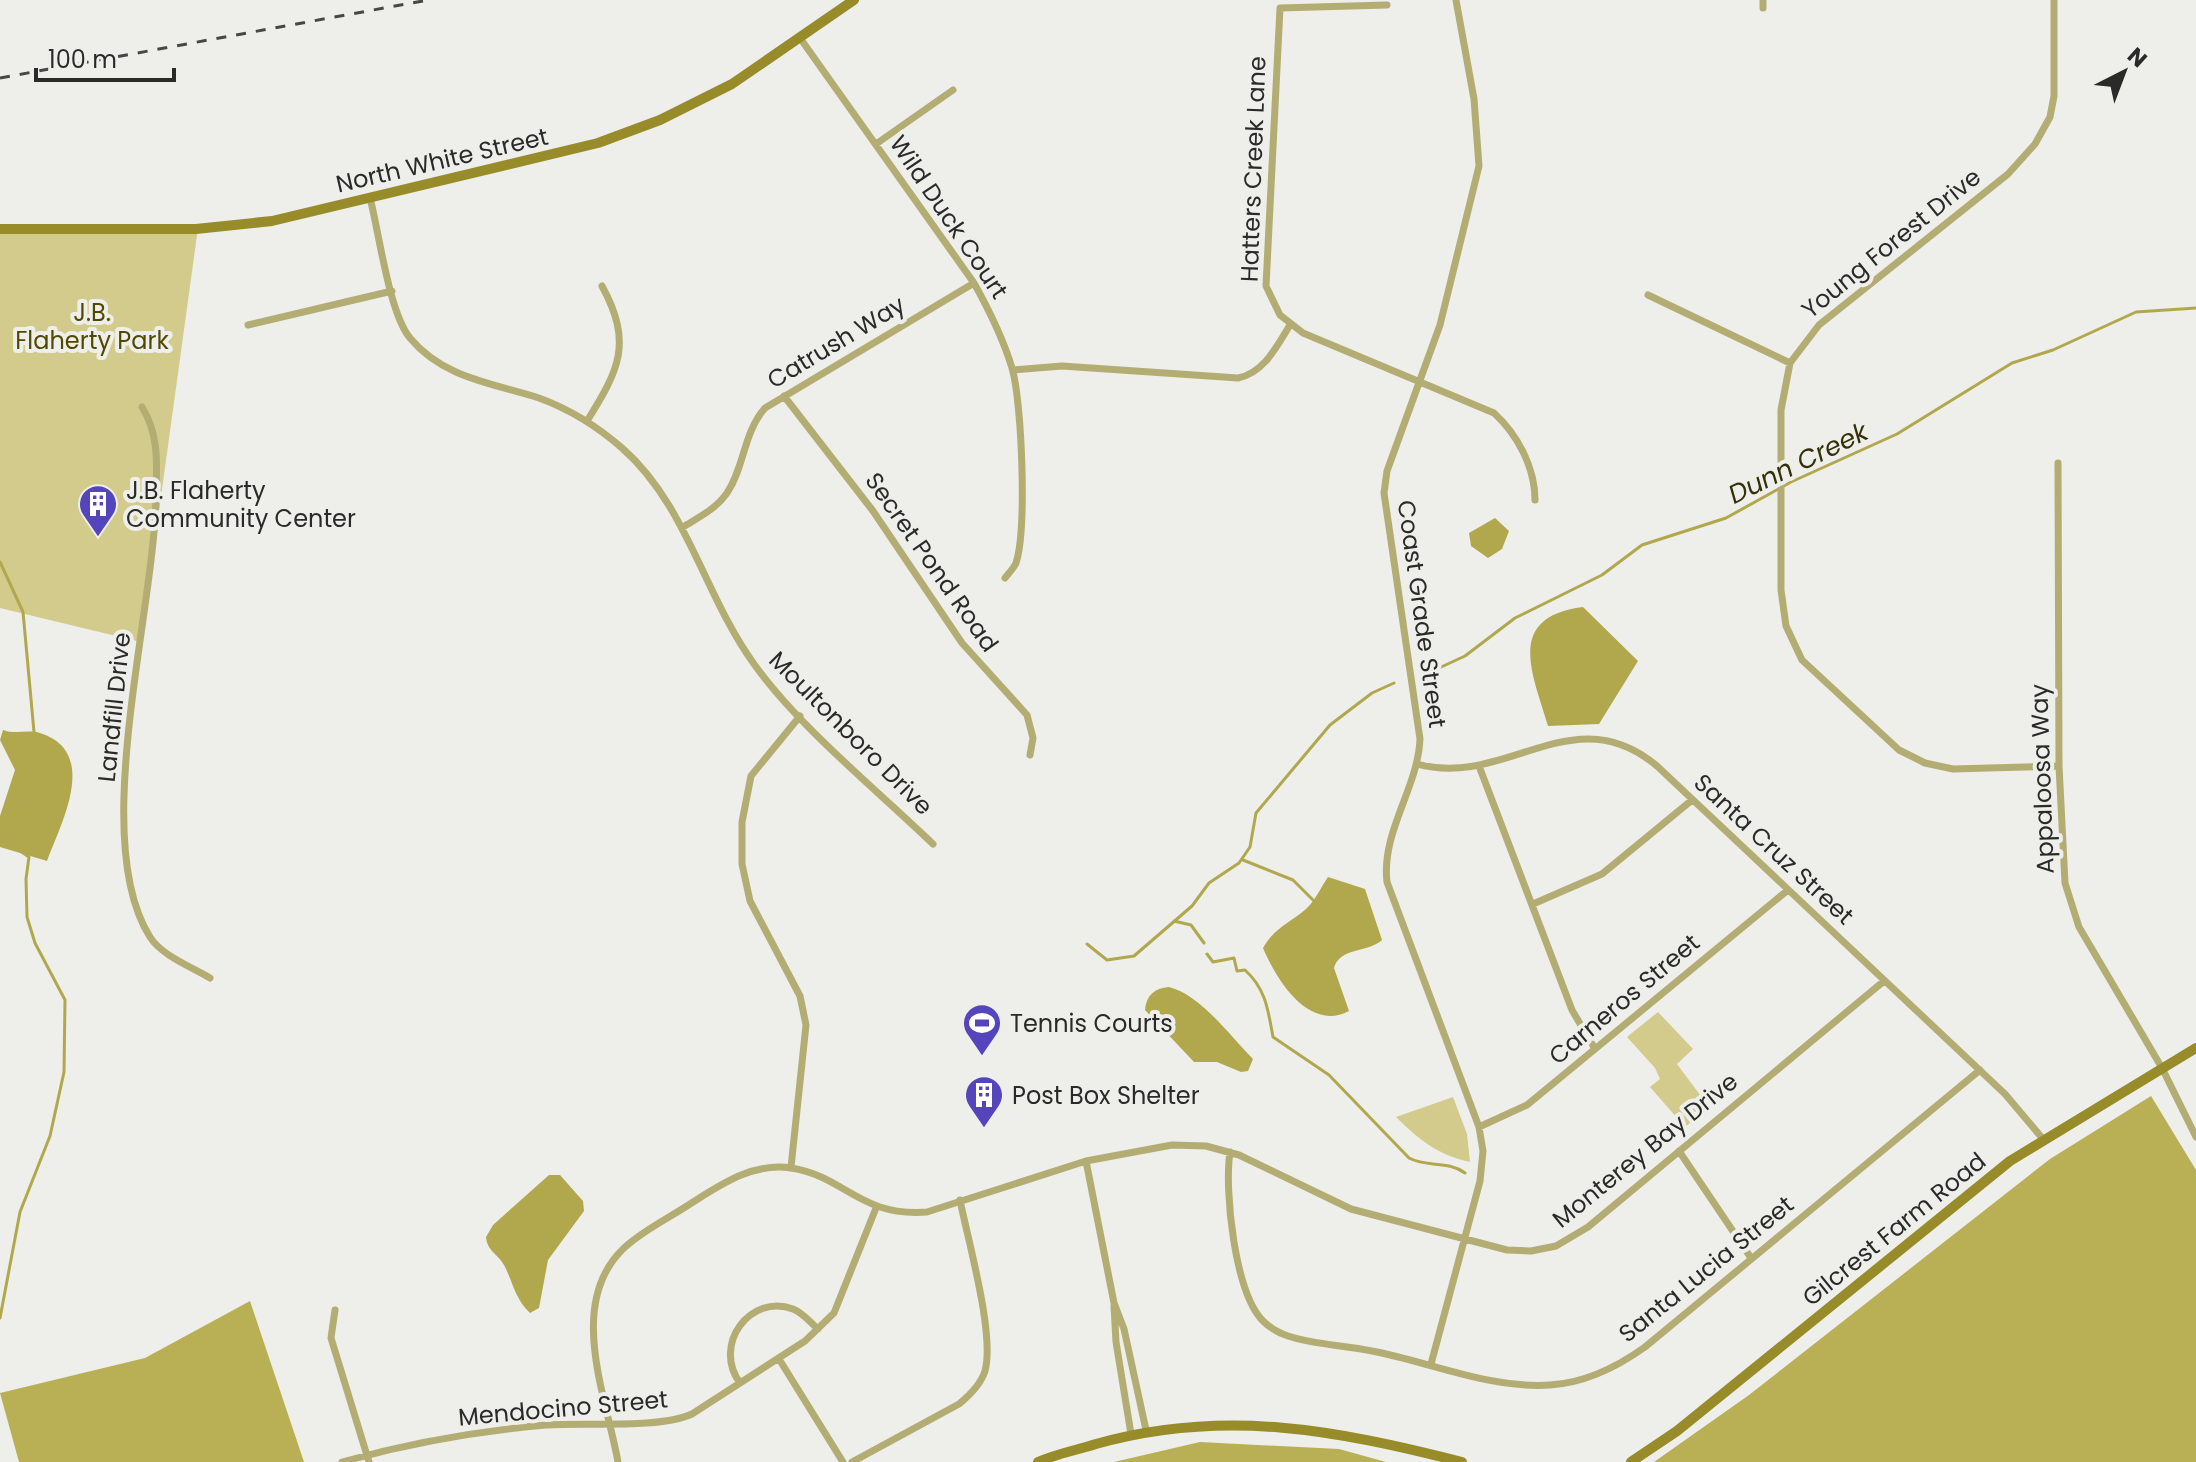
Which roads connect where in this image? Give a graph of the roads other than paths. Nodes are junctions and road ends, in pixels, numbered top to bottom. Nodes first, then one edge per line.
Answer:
1 (854, 0) edge
2 (1456, 0) edge
3 (2054, 0) edge
4 (1387, 5) dead end
5 (800, 38) junction
6 (953, 90) dead end
7 (876, 144) junction
8 (370, 198) junction
9 (0, 229) edge
10 (974, 283) junction
11 (602, 286) dead end
12 (392, 291) junction
13 (1648, 295) dead end
14 (248, 325) dead end
15 (1290, 325) junction
16 (1790, 363) junction
17 (1013, 370) junction
18 (1422, 382) junction
19 (784, 396) junction
20 (142, 407) dead end
21 (587, 421) junction
22 (2058, 463) dead end
23 (1535, 500) dead end
24 (683, 527) junction
25 (1005, 578) dead end
26 (800, 716) junction
27 (1030, 755) dead end
28 (1417, 764) junction
29 (1479, 766) junction
30 (2059, 766) junction
31 (1692, 800) junction
32 (933, 844) dead end
33 (1788, 890) junction
34 (1533, 904) junction
35 (210, 978) dead end
36 (1884, 981) junction
37 (2196, 1048) edge
38 (1595, 1049) junction
39 (2162, 1068) junction
40 (1980, 1070) junction
41 (1479, 1127) junction
42 (2196, 1137) edge
43 (2043, 1139) junction
44 (1679, 1151) junction
45 (1230, 1152) junction
46 (1086, 1161) junction
47 (791, 1167) junction
48 (960, 1200) junction
49 (876, 1208) junction
50 (1465, 1239) junction
51 (1751, 1258) junction
52 (1114, 1303) junction
53 (335, 1310) dead end
54 (818, 1329) junction
55 (779, 1359) junction
56 (1431, 1364) junction
57 (740, 1383) junction
58 (611, 1422) junction
59 (1146, 1430) junction
60 (1131, 1434) junction
61 (368, 1458) edge
62 (342, 1462) edge
63 (618, 1462) edge
64 (843, 1462) edge
65 (852, 1462) edge
66 (1038, 1462) edge
67 (1462, 1462) edge
68 (1631, 1462) edge

1 - 5 main road, North White Street
2 - 18 street, Coast Grade Street
3 - 16 street, Young Forest Drive
4 - 15 street, Hatters Creek Lane
5 - 7 street, Wild Duck Court
5 - 8 main road, North White Street
6 - 7 street
7 - 10 street, Wild Duck Court
8 - 9 main road, North White Street
8 - 12 street, Moultonboro Drive
10 - 17 street, Wild Duck Court
10 - 19 street, Catrush Way
11 - 21 street
12 - 14 street
12 - 21 street, Moultonboro Drive
13 - 16 street
15 - 17 street
15 - 18 street, Hatters Creek Lane
16 - 30 street, Young Forest Drive
17 - 25 street, Wild Duck Court
18 - 23 street, Hatters Creek Lane
18 - 28 street, Coast Grade Street
19 - 24 street, Catrush Way
19 - 27 street, Secret Pond Road
20 - 35 street, Landfill Drive
21 - 24 street, Moultonboro Drive
22 - 30 street, Appaloosa Way
24 - 26 street, Moultonboro Drive
26 - 32 street, Moultonboro Drive
26 - 47 street
28 - 29 street, Santa Cruz Street
28 - 41 street, Coast Grade Street
29 - 31 street, Santa Cruz Street
29 - 34 street
30 - 39 street, Appaloosa Way
31 - 33 street, Santa Cruz Street
31 - 34 street
33 - 36 street, Santa Cruz Street
33 - 38 street, Carneros Street
34 - 38 street
36 - 40 street, Santa Cruz Street
36 - 44 street, Monterey Bay Drive
37 - 39 main road, Gilcrest Farm Road
38 - 41 street, Carneros Street
39 - 42 street, Appaloosa Way
39 - 43 main road, Gilcrest Farm Road
40 - 43 street, Santa Cruz Street
40 - 51 street, Santa Lucia Street
41 - 50 street, Coast Grade Street
43 - 68 main road, Gilcrest Farm Road
44 - 50 street, Monterey Bay Drive
44 - 51 street
45 - 46 street, Monterey Bay Drive
45 - 50 street, Monterey Bay Drive
45 - 56 street, Santa Lucia Street
46 - 48 street, Monterey Bay Drive
46 - 52 street
47 - 49 street, Monterey Bay Drive
47 - 58 street, Monterey Bay Drive
48 - 49 street, Monterey Bay Drive
48 - 65 street
49 - 54 street, Mendocino Street
50 - 56 street, Coast Grade Street
51 - 56 street, Santa Lucia Street
52 - 59 street
52 - 60 street
53 - 61 street
54 - 55 street, Mendocino Street
54 - 57 street
55 - 57 street, Mendocino Street
55 - 64 street
57 - 58 street, Mendocino Street
58 - 61 street, Mendocino Street
58 - 63 street, Monterey Bay Drive
59 - 60 main road
59 - 67 main road
60 - 66 main road
61 - 62 street, Mendocino Street

